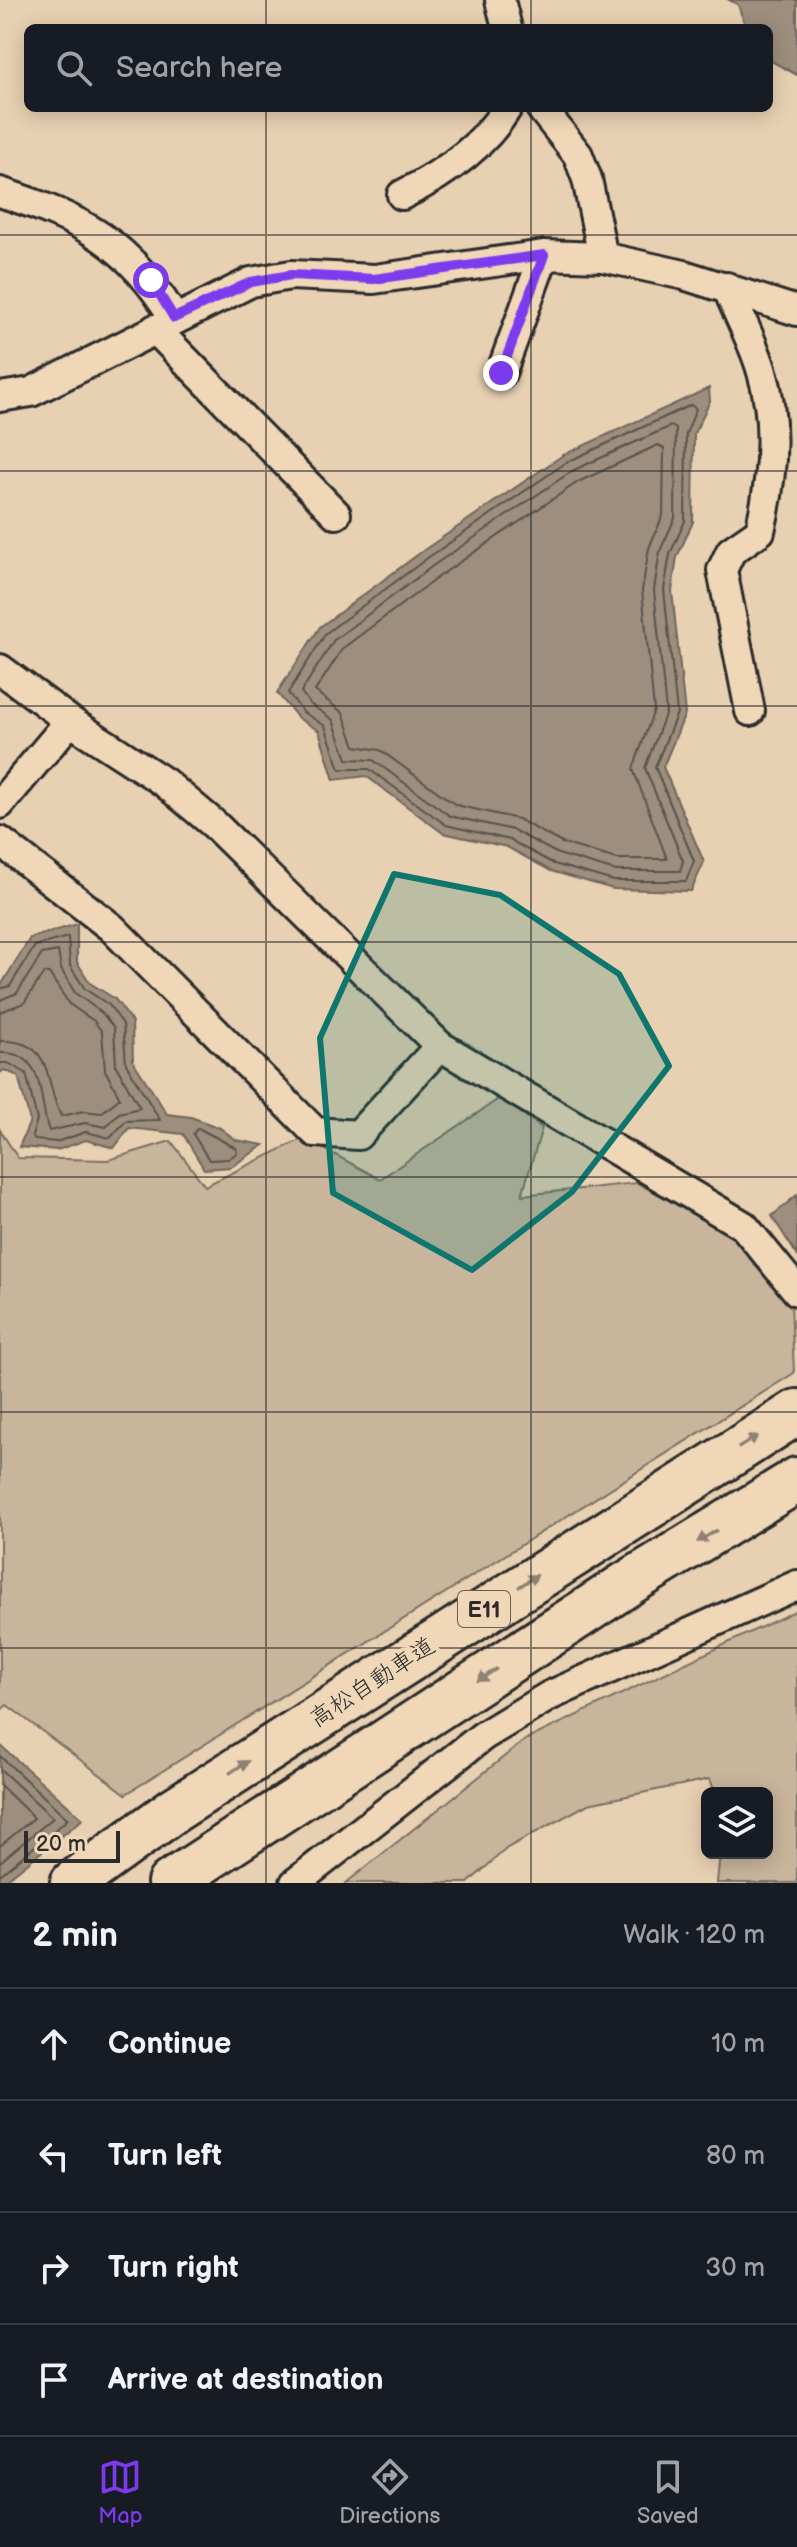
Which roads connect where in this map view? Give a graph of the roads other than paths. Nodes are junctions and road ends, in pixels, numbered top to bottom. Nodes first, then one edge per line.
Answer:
1 (500, 0) edge
2 (506, 24) edge
3 (505, 112) edge
4 (544, 112) edge
5 (0, 192) edge
6 (402, 195) dead end
7 (544, 255) junction
8 (603, 257) junction
9 (727, 287) junction
10 (797, 311) edge
11 (164, 323) junction
12 (501, 373) dead end
13 (0, 397) edge
14 (336, 514) dead end
15 (0, 669) edge
16 (750, 711) dead end
17 (70, 721) junction
18 (0, 804) edge
19 (0, 841) edge
20 (440, 1046) junction
21 (797, 1291) edge
22 (797, 1412) edge
23 (797, 1480) edge
24 (797, 1585) edge
25 (73, 1883) edge
26 (170, 1883) edge
27 (295, 1883) edge

1 - 2 street
3 - 6 street
4 - 8 street
5 - 11 street
7 - 8 street
7 - 11 street
7 - 12 street
8 - 9 street
9 - 10 street
9 - 16 street
11 - 13 street
11 - 14 street
15 - 17 street
17 - 18 street
17 - 20 street
19 - 20 street
20 - 21 street
25 -> 22 highway, 高松自動車道 / E11
23 -> 26 highway, E11
24 - 27 street

